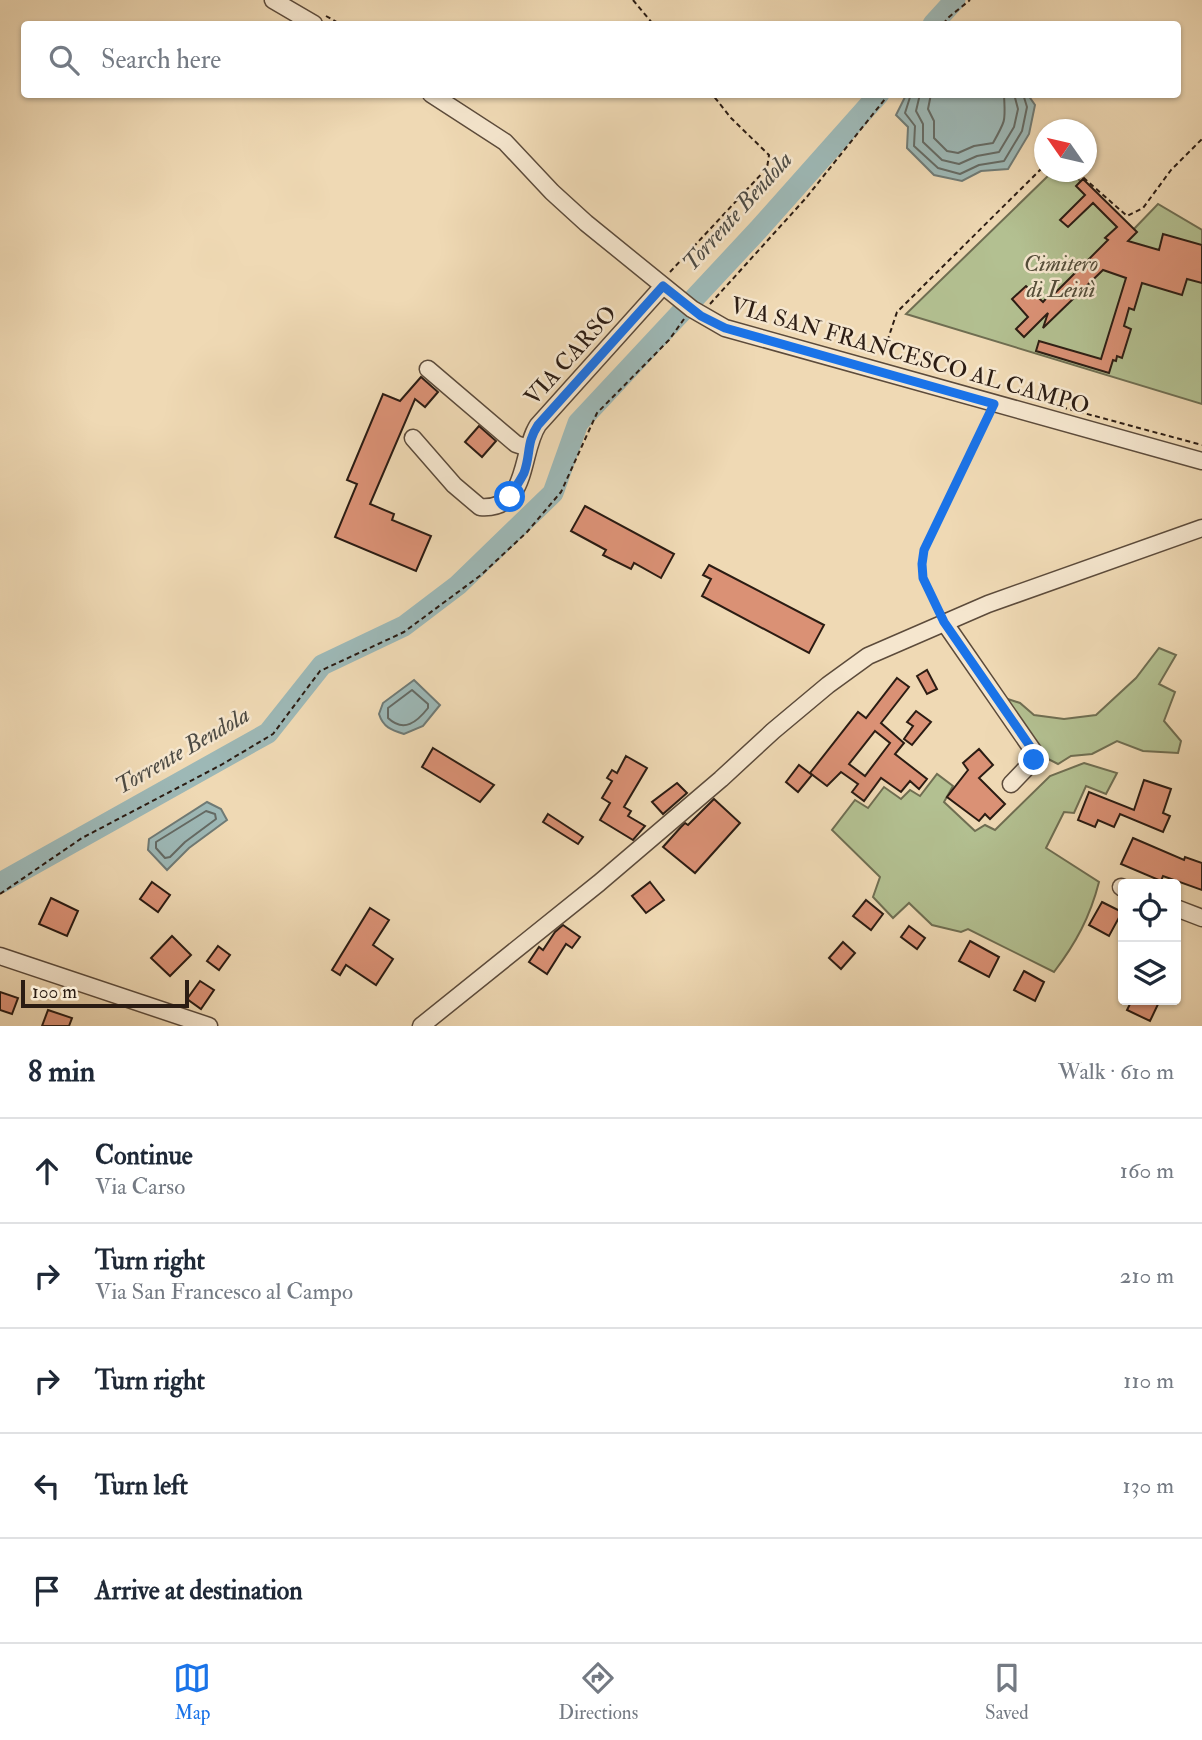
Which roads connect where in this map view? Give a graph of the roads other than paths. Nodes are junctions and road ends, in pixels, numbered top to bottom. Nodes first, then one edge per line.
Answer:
1 (273, 0) edge
2 (309, 21) edge
3 (437, 98) edge
4 (662, 285) junction
5 (428, 369) dead end
6 (413, 438) dead end
7 (528, 448) junction
8 (1202, 461) edge
9 (1202, 528) edge
10 (944, 622) junction
11 (1011, 784) dead end
12 (1181, 910) edge
13 (1202, 918) edge
14 (0, 956) edge
15 (209, 1026) edge
16 (421, 1026) edge

1 - 2 street
3 - 4 street, VIA SAN FRANCESCO AL CAMPO
4 - 7 street, VIA CARSO
4 - 8 street, VIA SAN FRANCESCO AL CAMPO
5 - 7 street
6 - 7 street, VIA CARSO
9 - 10 street
10 - 11 street
10 - 16 street
12 - 13 street
14 - 15 street

